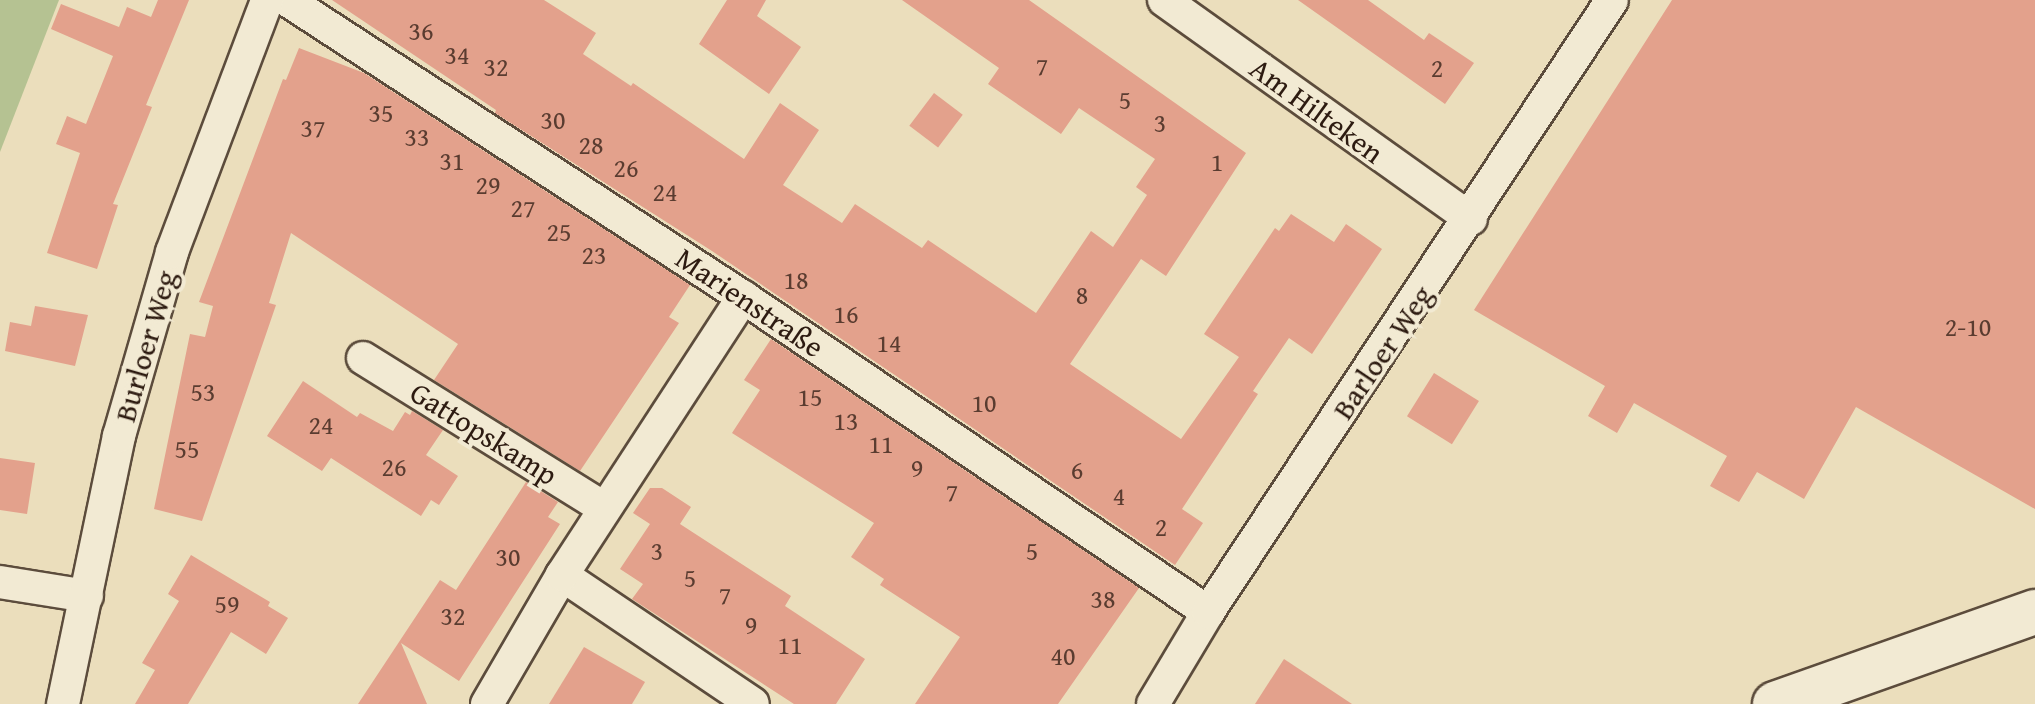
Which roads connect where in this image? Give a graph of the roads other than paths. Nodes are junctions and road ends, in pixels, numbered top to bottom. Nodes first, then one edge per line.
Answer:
1 (267, 0) edge
2 (287, 0) edge
3 (1164, 0) edge
4 (1612, 0) edge
5 (1471, 219) junction
6 (743, 297) junction
7 (363, 358) dead end
8 (604, 508) junction
9 (562, 575) junction
10 (0, 582) edge
11 (87, 596) junction
12 (1208, 612) junction
13 (2035, 612) edge
14 (63, 704) edge
15 (487, 704) edge
16 (753, 704) edge
17 (1153, 704) edge
18 (1775, 704) edge

1 - 11 street, Burloer Weg
2 - 6 street, Marienstraße
3 - 5 street, Am Hilteken
4 - 5 street, Barloer Weg
5 - 12 street, Barloer Weg
6 - 8 street
6 - 12 street, Marienstraße
7 - 8 street, Gattopskamp
8 - 9 street
9 - 15 street
9 - 16 street
10 - 11 street
11 - 14 street, Burloer Weg
12 - 17 street, Barloer Weg
13 - 18 street

